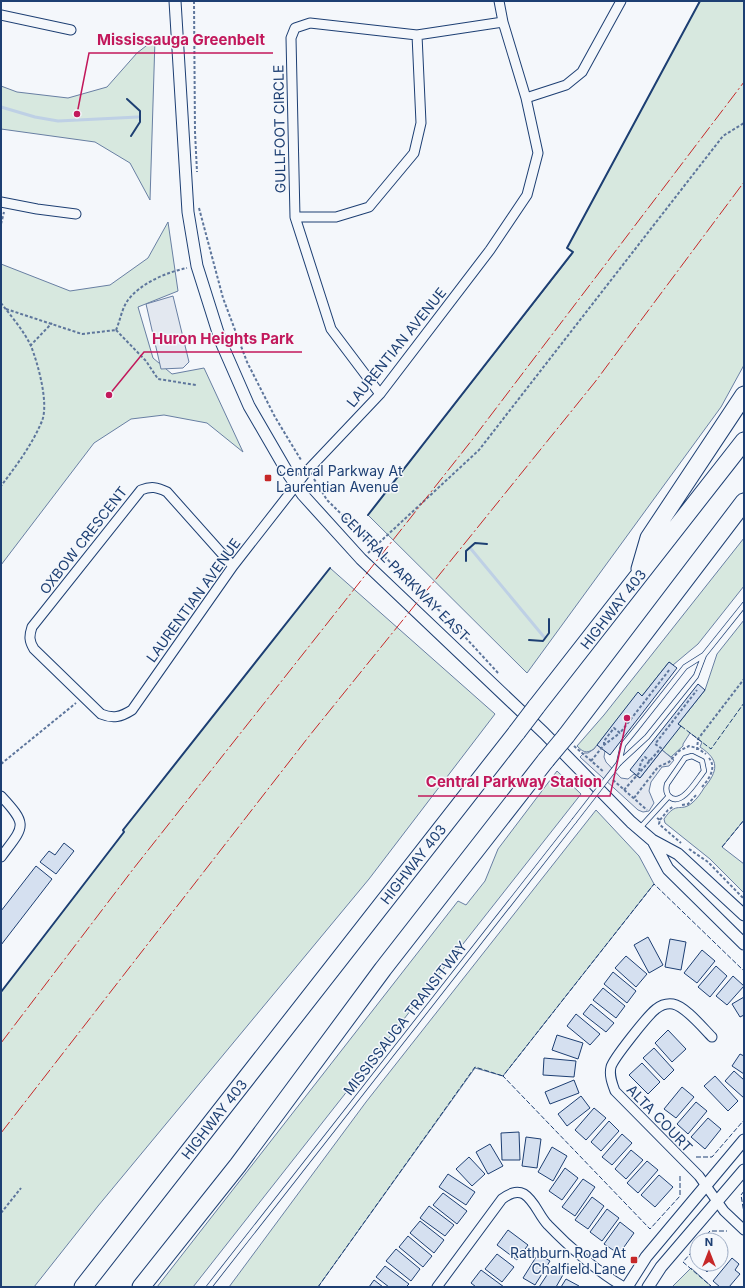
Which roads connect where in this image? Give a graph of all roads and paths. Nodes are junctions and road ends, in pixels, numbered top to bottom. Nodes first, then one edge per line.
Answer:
1 (175, 1) edge
2 (194, 1) edge
3 (499, 1) edge
4 (621, 1) edge
5 (1, 15) edge
6 (503, 22) junction
7 (72, 30) dead end
8 (417, 34) junction
9 (526, 98) junction
10 (744, 123) edge
11 (198, 178) dead end
12 (199, 202) dead end
13 (4, 203) edge
14 (76, 214) dead end
15 (295, 217) junction
16 (1, 224) edge
17 (197, 266) junction
18 (1, 303) edge
19 (5, 308) junction
20 (52, 323) junction
21 (116, 330) junction
22 (30, 346) junction
23 (196, 385) dead end
24 (380, 394) junction
25 (744, 395) edge
26 (744, 441) edge
27 (301, 460) dead end
28 (314, 479) dead end
29 (1, 486) edge
30 (296, 486) junction
31 (744, 502) edge
32 (374, 547) junction
33 (361, 559) junction
34 (233, 566) junction
35 (637, 578) junction
36 (744, 605) edge
37 (40, 652) joint
38 (704, 655) junction
39 (670, 669) dead end
40 (500, 676) dead end
41 (744, 679) edge
42 (697, 690) dead end
43 (84, 697) junction
44 (620, 733) junction
45 (569, 740) junction
46 (604, 745) junction
47 (696, 757) junction
48 (591, 761) junction
49 (650, 761) junction
50 (620, 763) junction
51 (1, 764) edge
52 (639, 771) junction
53 (624, 790) junction
54 (1, 796) edge
55 (669, 796) junction
56 (648, 811) dead end
57 (660, 820) dead end
58 (639, 829) junction
59 (652, 840) junction
60 (682, 844) dead end
61 (689, 849) dead end
62 (1, 857) edge
63 (744, 899) edge
64 (744, 915) edge
65 (744, 944) edge
66 (712, 1037) dead end
67 (744, 1140) edge
68 (744, 1170) edge
69 (705, 1185) junction
70 (21, 1188) dead end
71 (717, 1201) junction
72 (1, 1214) edge
73 (744, 1230) edge
74 (83, 1287) edge
75 (141, 1287) edge
76 (209, 1287) edge
77 (437, 1287) edge
78 (624, 1287) edge
79 (627, 1287) edge
80 (648, 1287) edge

1 - 17 street, CENTRAL PARKWAY EAST
2 - 11 path
3 - 6 street, LAURENTIAN AVENUE
4 - 9 street
5 - 7 street
6 - 8 street, GULLFOOT CIRCLE
6 - 9 street, LAURENTIAN AVENUE
8 - 15 street
8 - 15 street, GULLFOOT CIRCLE
9 - 24 street, LAURENTIAN AVENUE
10 - 32 path
12 - 27 path
13 - 14 street
13 - 16 path
15 - 24 street, GULLFOOT CIRCLE
17 - 21 path
17 - 30 street, CENTRAL PARKWAY EAST
18 - 19 path
19 - 20 path
19 - 22 path
20 - 21 path
20 - 22 path
21 - 23 path
22 - 29 path
24 - 30 street, LAURENTIAN AVENUE
25 - 35 highway
26 - 35 highway, HIGHWAY 403
28 - 32 path
30 - 33 street, CENTRAL PARKWAY EAST
30 - 34 street, LAURENTIAN AVENUE
31 - 45 highway
32 - 33 path
32 - 40 path
33 - 58 street, CENTRAL PARKWAY EAST
34 - 37 street, OXBOW CRESCENT
34 - 43 street, LAURENTIAN AVENUE
35 - 74 highway, HIGHWAY 403, bridge
36 - 38 lane, MISSISSAUGA TRANSITWAY
37 - 43 street, LAURENTIAN AVENUE
38 - 50 lane, MISSISSAUGA TRANSITWAY
38 - 50 lane, MISSISSAUGA TRANSITWAY
39 - 44 path
41 - 47 path
42 - 49 path
43 - 51 path
44 - 46 path
44 - 46 path
45 - 48 path
45 - 75 highway, bridge
46 - 48 path
47 - 55 lane
47 - 55 lane
48 - 53 path
49 - 52 path
49 - 52 path
50 - 76 lane, MISSISSAUGA TRANSITWAY, bridge
52 - 53 path
53 - 56 path
54 - 62 street
55 - 58 lane
57 - 60 path
58 - 59 street, CENTRAL PARKWAY EAST
59 - 64 street, CENTRAL PARKWAY EAST
59 - 65 street, CENTRAL PARKWAY EAST
61 - 63 path
66 - 69 street, ALTA COURT
67 - 69 street
68 - 71 street
69 - 71 street, ALTA COURT
69 - 79 street
70 - 72 path
71 - 73 street, ALTA COURT
71 - 80 street
77 - 78 street

